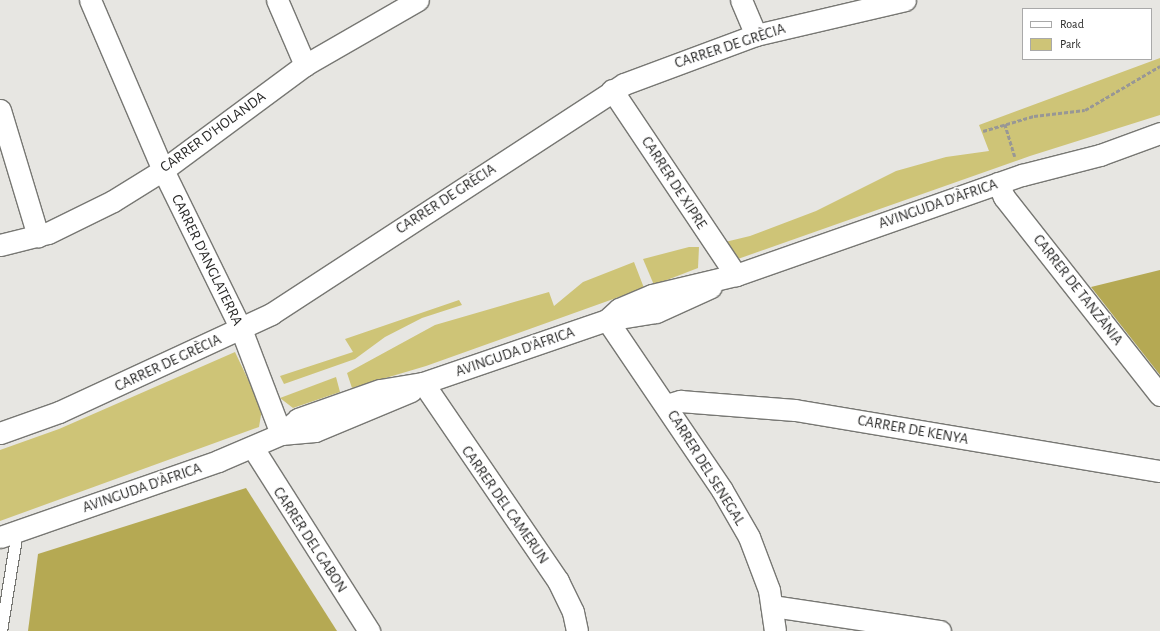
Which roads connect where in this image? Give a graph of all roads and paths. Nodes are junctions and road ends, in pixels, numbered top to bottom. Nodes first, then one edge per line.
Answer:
1 (90, 0) edge
2 (277, 0) edge
3 (418, 0) edge
4 (741, 0) edge
5 (905, 0) edge
6 (756, 35) junction
7 (305, 65) junction
8 (1160, 66) edge
9 (612, 90) junction
10 (0, 110) edge
11 (1005, 124) junction
12 (983, 131) dead end
13 (1160, 133) edge
14 (1018, 164) dead end
15 (163, 170) junction
16 (998, 183) junction
17 (38, 236) junction
18 (0, 245) edge
19 (727, 278) junction
20 (607, 320) junction
21 (241, 330) junction
22 (423, 383) junction
23 (1160, 395) edge
24 (666, 405) junction
25 (0, 433) edge
26 (281, 434) junction
27 (253, 448) junction
28 (1160, 471) edge
29 (9, 534) edge
30 (772, 606) junction
31 (1, 631) edge
32 (369, 631) edge
33 (577, 631) edge
34 (775, 631) edge
35 (940, 631) edge

1 - 15 street, CARRER D'ANGLATERRA
2 - 7 street
3 - 7 street, CARRER D'HOLANDA
4 - 6 street
5 - 6 street, CARRER DE GRÈCIA
6 - 9 street, CARRER DE GRÈCIA
7 - 15 street, CARRER D'HOLANDA
8 - 11 path
9 - 19 street, CARRER DE XIPRE
9 - 21 street, CARRER DE GRÈCIA
10 - 17 street
11 - 12 path
11 - 14 path
13 - 16 street, AVINGUDA D'ÀFRICA
15 - 17 street, CARRER D'HOLANDA
15 - 21 street, CARRER D'ANGLATERRA
16 - 19 street, AVINGUDA D'ÀFRICA
16 - 23 street, CARRER DE TANZÀNIA
17 - 18 street, CARRER D'HOLANDA
19 - 20 street, AVINGUDA D'ÀFRICA
20 - 22 street, AVINGUDA D'ÀFRICA
20 - 24 street, CARRER DEL SENEGAL
21 - 25 street, CARRER DE GRÈCIA
21 - 26 street, CARRER D'ANGLATERRA
22 - 26 street, AVINGUDA D'ÀFRICA
22 - 33 street, CARRER DEL CAMERUN
24 - 28 street, CARRER DE KENYA
24 - 30 street, CARRER DEL SENEGAL
26 - 27 street, AVINGUDA D'ÀFRICA
27 - 29 street, AVINGUDA D'ÀFRICA
27 - 32 street, CARRER DEL GABON
29 - 31 lane
30 - 34 street, CARRER DEL SENEGAL
30 - 35 street

